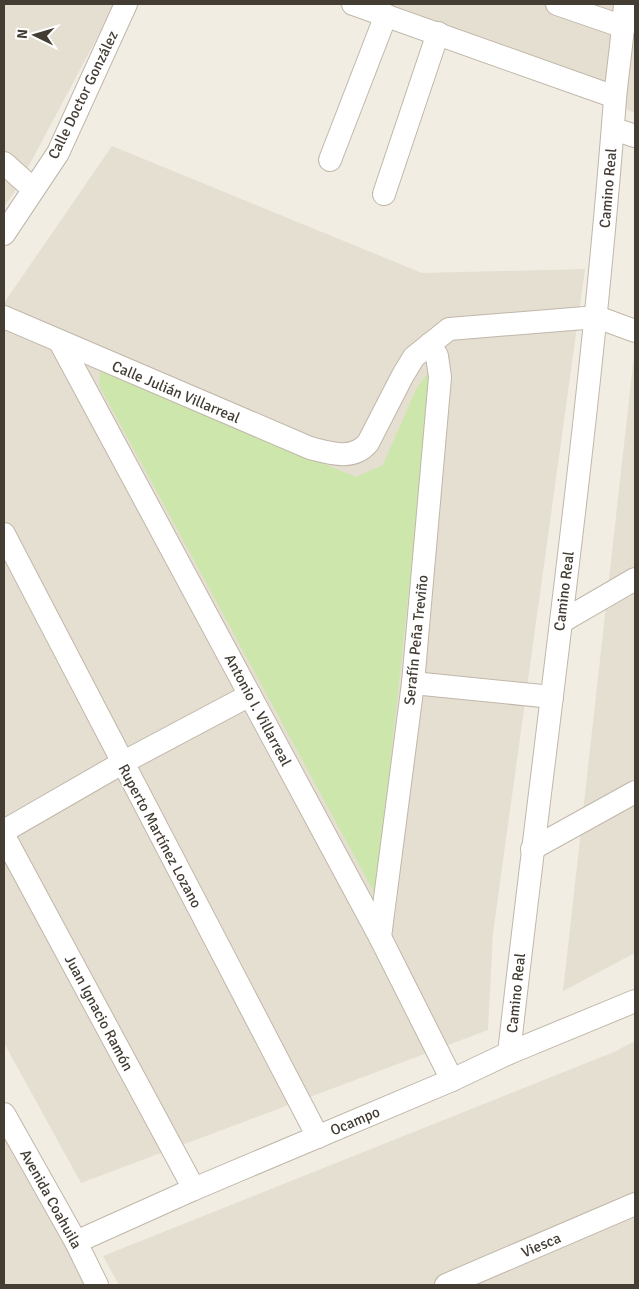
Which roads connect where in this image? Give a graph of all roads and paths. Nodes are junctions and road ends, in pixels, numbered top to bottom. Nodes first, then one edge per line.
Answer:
1 (126, 4) edge
2 (353, 4) edge
3 (557, 4) edge
4 (625, 4) edge
5 (386, 15) junction
6 (624, 28) junction
7 (438, 33) junction
8 (615, 97) junction
9 (614, 129) junction
10 (635, 136) edge
11 (330, 160) dead end
12 (4, 163) edge
13 (32, 189) junction
14 (384, 194) dead end
15 (4, 234) edge
16 (4, 317) edge
17 (597, 317) junction
18 (635, 331) edge
19 (60, 342) junction
20 (430, 344) junction
21 (4, 534) edge
22 (635, 579) edge
23 (561, 622) junction
24 (413, 683) junction
25 (250, 695) junction
26 (552, 697) junction
27 (122, 763) junction
28 (635, 792) edge
29 (4, 832) edge
30 (4, 836) edge
31 (532, 849) junction
32 (380, 937) junction
33 (635, 1001) edge
34 (510, 1052) junction
35 (452, 1080) junction
36 (5, 1122) edge
37 (318, 1137) junction
38 (194, 1189) junction
39 (635, 1204) edge
40 (76, 1242) junction
41 (97, 1285) edge
42 (446, 1285) edge

1 - 13 street, Calle Doctor González
2 - 5 street
3 - 6 street
4 - 6 street, Camino Real
5 - 7 street
5 - 11 street
6 - 8 street, Camino Real
7 - 8 street
7 - 14 street
8 - 9 street, Camino Real
9 - 10 street, Camino Real
9 - 17 street, Camino Real
12 - 13 street
13 - 15 street, Calle Doctor González
16 - 19 street, Calle Julián Villarreal
17 - 18 street
17 - 20 street
17 - 23 street, Camino Real
19 - 20 street, Calle Julián Villarreal
19 - 25 street, Antonio I. Villarreal
20 - 24 street, Serafín Peña Treviño
21 - 27 street, Ruperto Martínez Lozano
22 - 23 street
23 - 26 street, Camino Real
24 - 26 street
24 - 32 street, Serafín Peña Treviño
25 - 27 street
25 - 32 street, Antonio I. Villarreal
26 - 31 street, Camino Real
27 - 29 street
27 - 37 street, Ruperto Martínez Lozano
28 - 31 street
30 - 38 street, Juan Ignacio Ramón
31 - 34 street, Camino Real
32 - 35 street, Antonio I. Villarreal
33 - 34 street, Ocampo
34 - 35 street, Ocampo
35 - 37 street, Ocampo
36 - 40 street, Avenida Coahuila
37 - 38 street, Ocampo
38 - 40 street, Ocampo
39 - 42 street, Viesca
40 - 41 street, Avenida Coahuila

